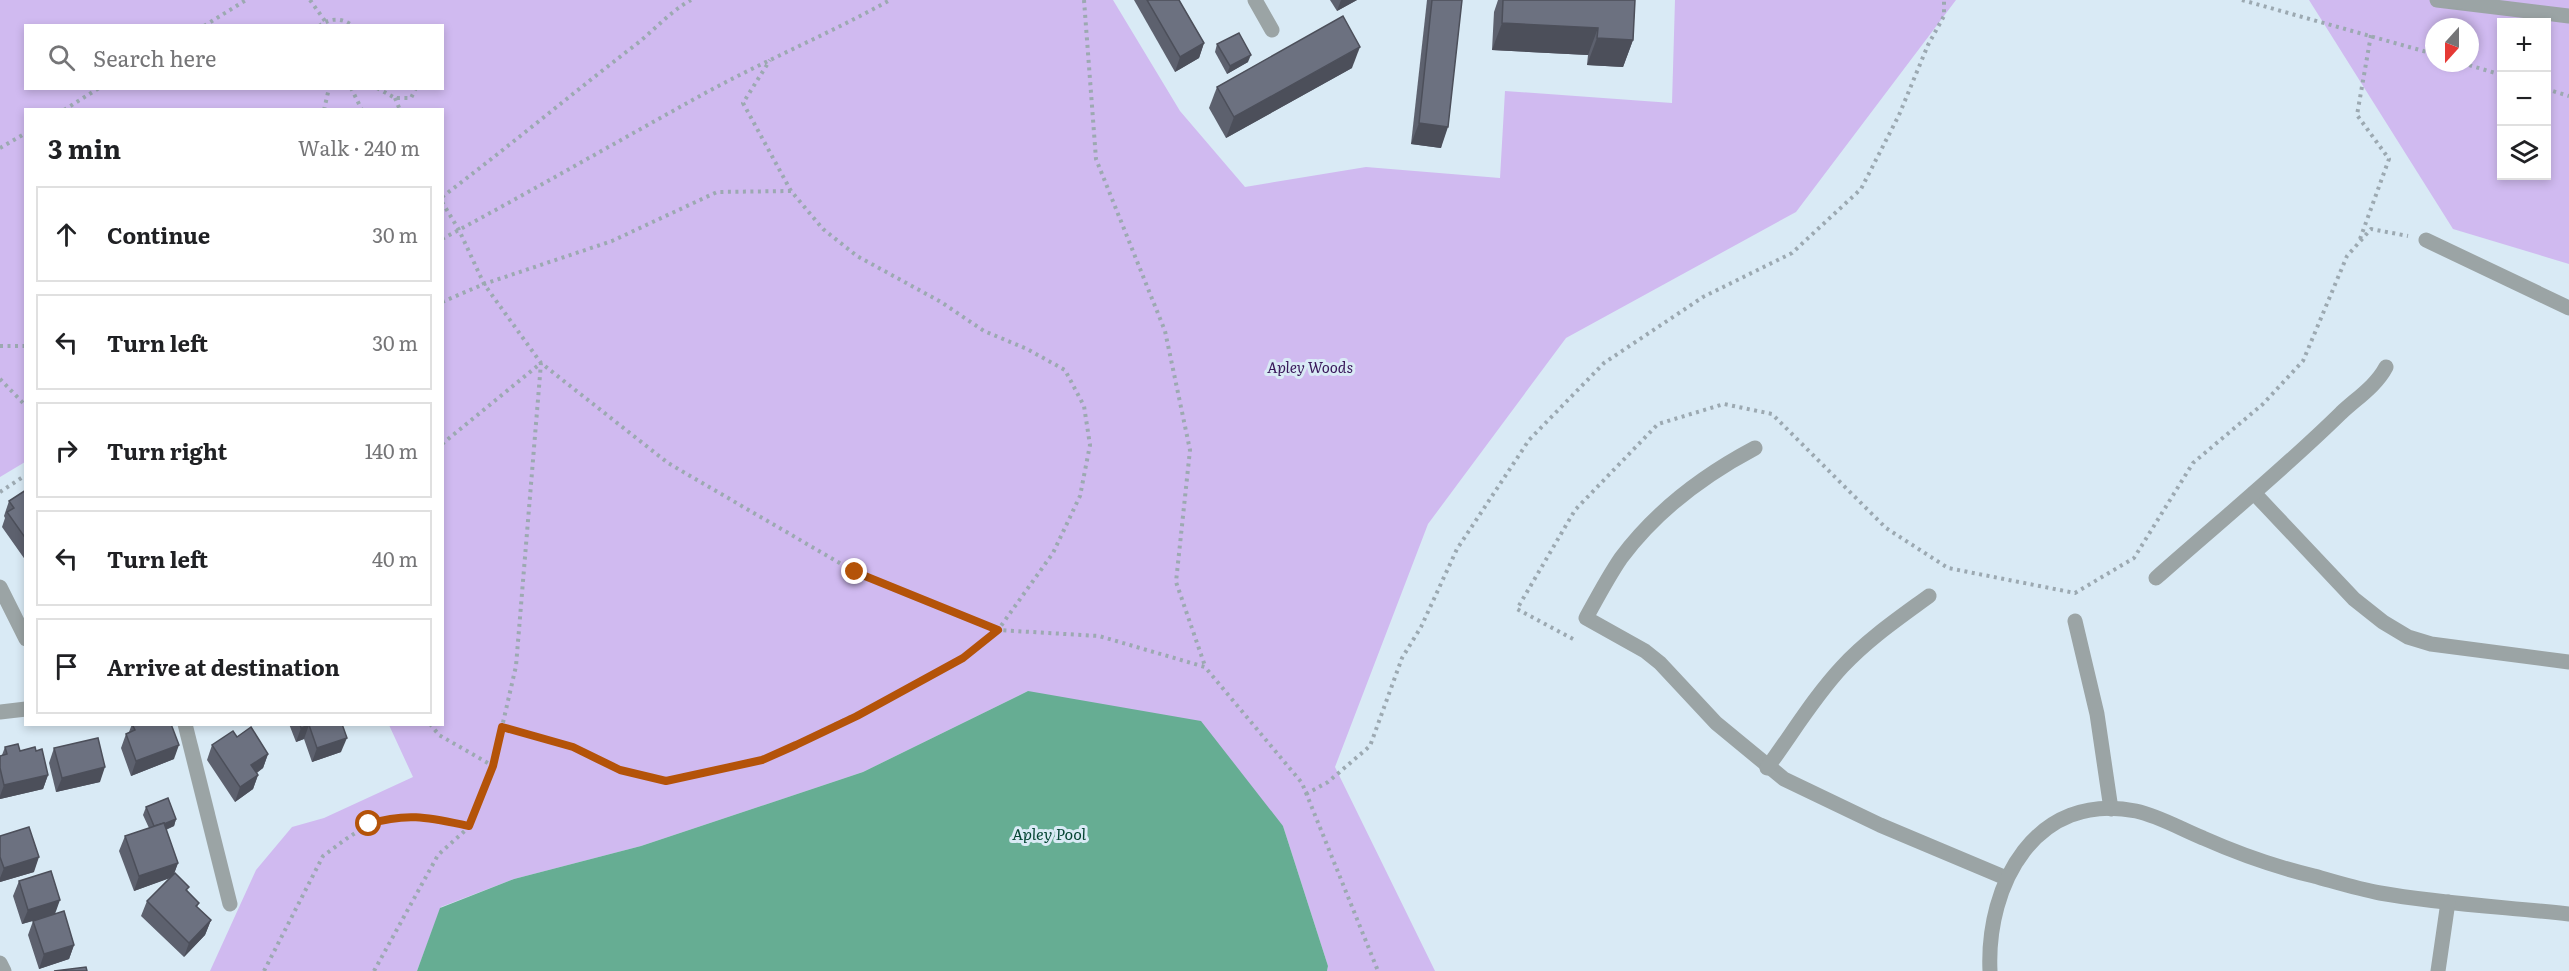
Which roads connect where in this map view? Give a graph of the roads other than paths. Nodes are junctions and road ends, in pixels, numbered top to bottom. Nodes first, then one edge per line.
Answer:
1 (1255, 0) edge
2 (2437, 0) edge
3 (2569, 16) edge
4 (1272, 30) dead end
5 (2426, 240) road end
6 (2569, 308) edge
7 (2386, 367) dead end
8 (1755, 448) dead end
9 (2254, 493) junction
10 (2156, 578) dead end
11 (0, 587) edge
12 (1929, 596) dead end
13 (2075, 621) dead end
14 (24, 635) edge
15 (2569, 662) edge
16 (24, 709) edge
17 (0, 712) edge
18 (185, 726) edge
19 (1767, 768) junction
20 (2111, 809) junction
21 (2006, 878) junction
22 (2448, 902) junction
23 (230, 904) dead end
24 (2569, 914) edge
25 (1990, 971) edge
26 (2438, 971) edge

1 - 4 street
2 - 3 street
5 - 6 street
7 - 9 street
8 - 19 street
9 - 10 street
9 - 15 street
11 - 14 street
12 - 19 street
13 - 20 street
16 - 17 street
18 - 23 street
19 - 21 street
20 - 21 street
20 - 22 street
21 - 25 street
22 - 24 street
22 - 26 street

